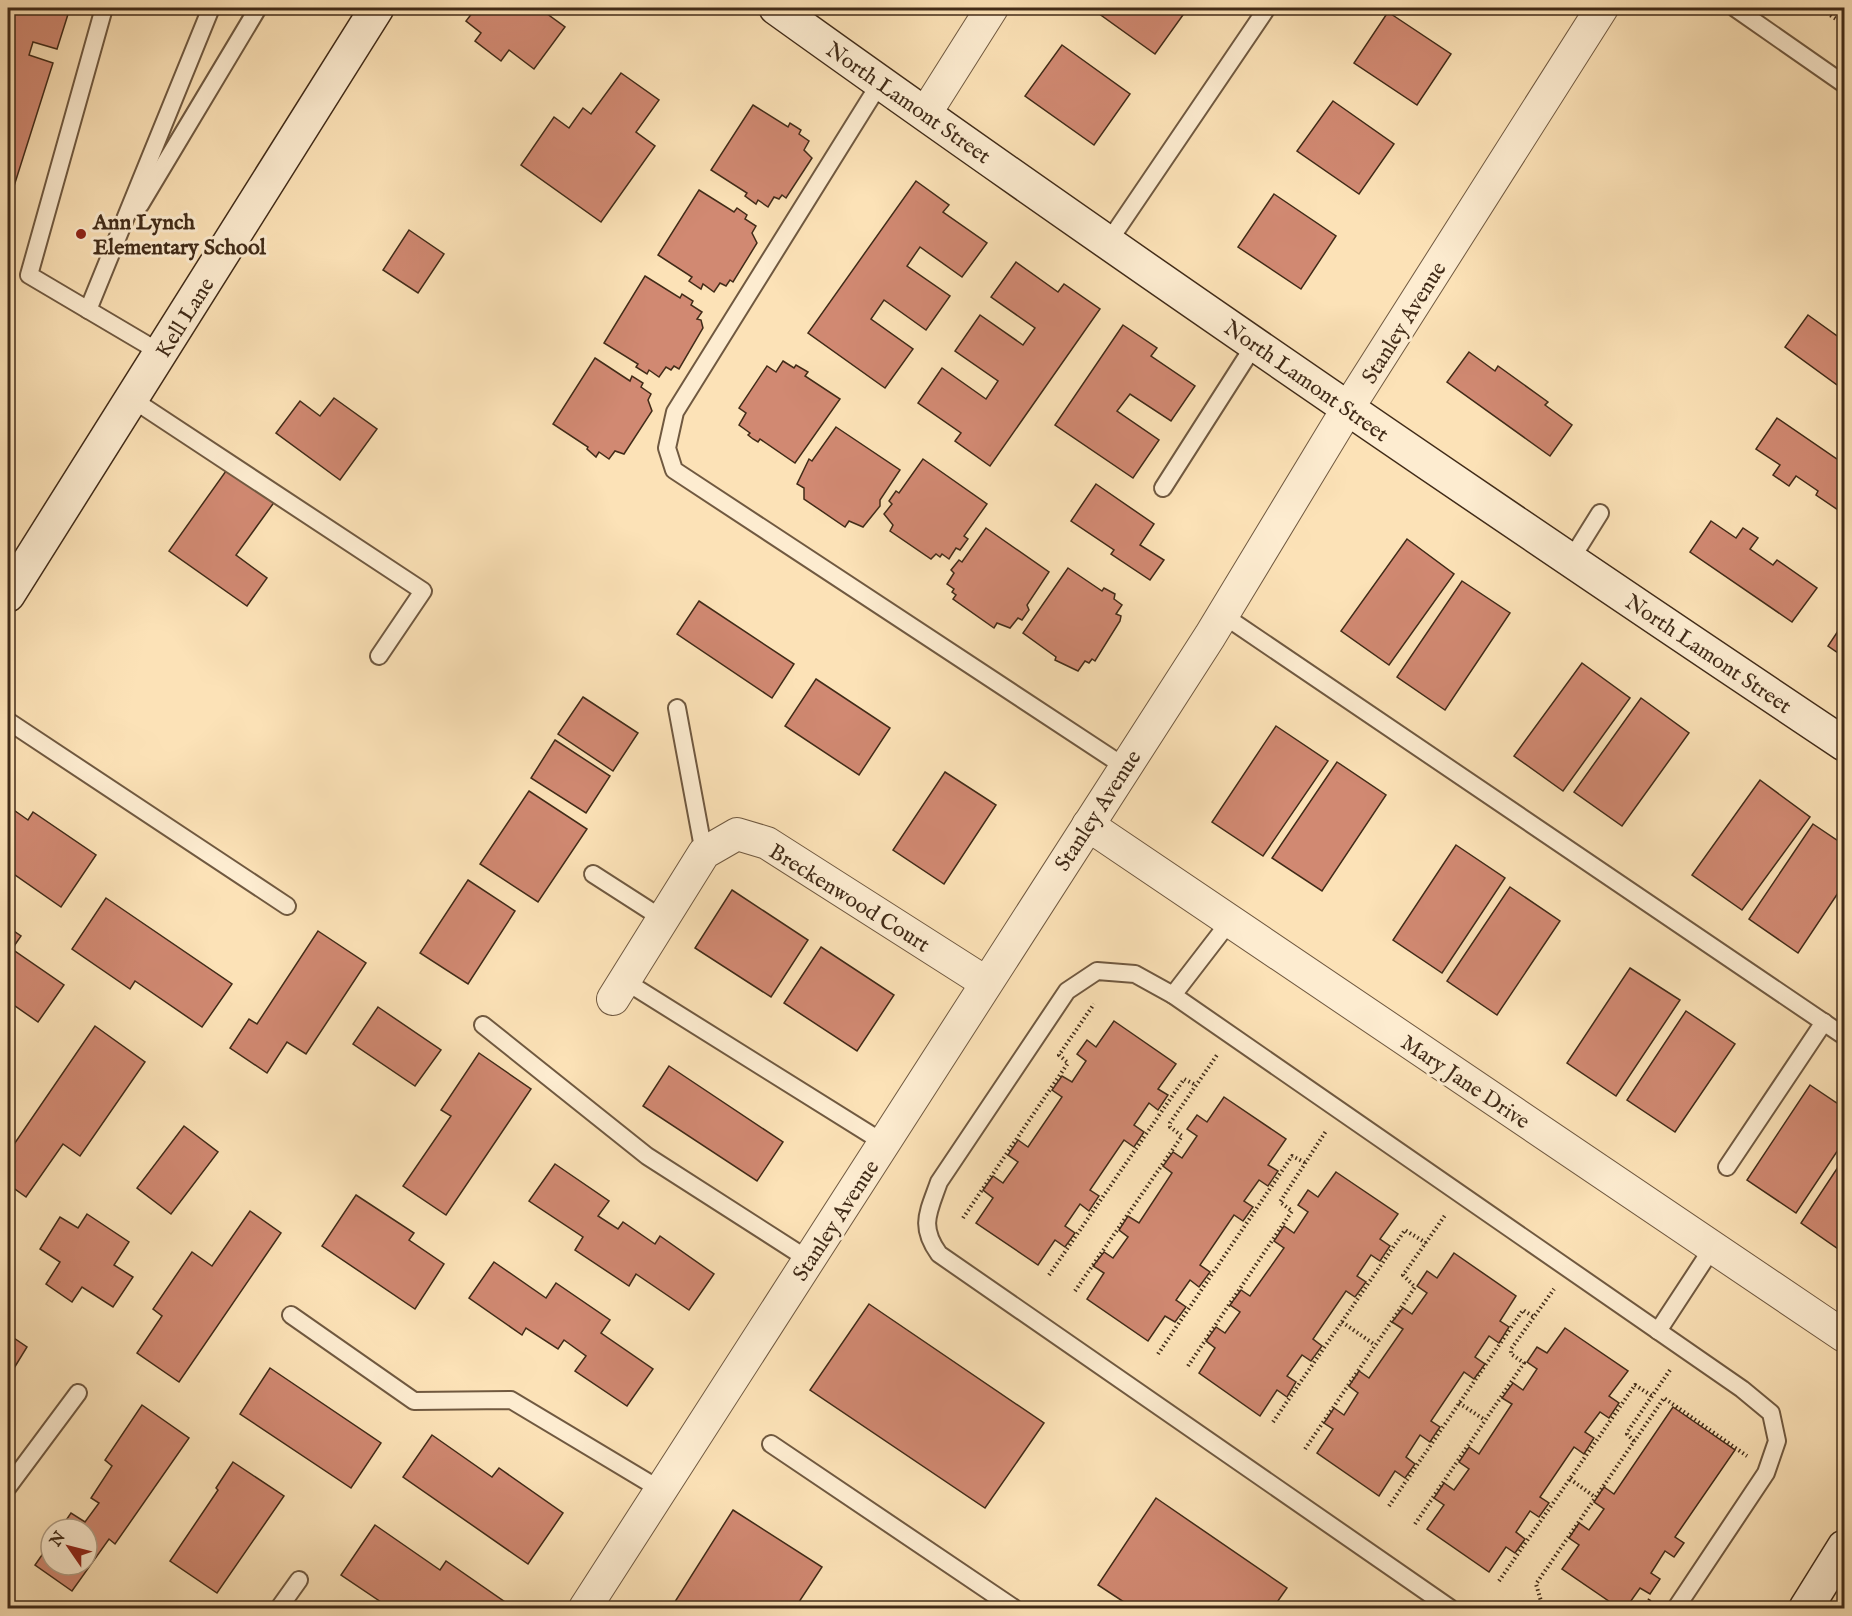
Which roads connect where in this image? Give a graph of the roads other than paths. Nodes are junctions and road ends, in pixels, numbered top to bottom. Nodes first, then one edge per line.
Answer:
1 (104, 8) edge
2 (211, 8) edge
3 (258, 8) edge
4 (377, 8) edge
5 (776, 8) edge
6 (992, 8) edge
7 (1267, 8) edge
8 (1602, 8) edge
9 (1735, 8) edge
10 (880, 83) junction
11 (1845, 84) edge
12 (925, 114) junction
13 (1108, 241) junction
14 (113, 250) junction
15 (88, 310) junction
16 (1255, 344) junction
17 (162, 353) junction
18 (132, 399) junction
19 (1348, 408) junction
20 (1163, 488) dead end
21 (1599, 513) dead end
22 (1570, 561) junction
23 (8, 595) edge
24 (1223, 615) junction
25 (380, 656) dead end
26 (677, 708) dead end
27 (8, 721) edge
28 (1845, 744) edge
29 (1125, 767) junction
30 (1088, 825) junction
31 (704, 853) junction
32 (593, 874) dead end
33 (287, 906) dead end
34 (663, 919) junction
35 (1230, 921) junction
36 (986, 982) junction
37 (619, 990) joint
38 (1173, 995) junction
39 (1824, 1022) junction
40 (483, 1026) dead end
41 (1845, 1036) edge
42 (884, 1143) junction
43 (1726, 1167) dead end
44 (1713, 1247) junction
45 (809, 1260) junction
46 (291, 1315) dead end
47 (1658, 1331) junction
48 (1845, 1336) edge
49 (78, 1393) dead end
50 (771, 1444) dead end
51 (8, 1487) edge
52 (661, 1490) junction
53 (1845, 1547) edge
54 (299, 1580) dead end
55 (279, 1608) edge
56 (585, 1608) edge
57 (1014, 1608) edge
58 (1450, 1608) edge
59 (1676, 1608) edge
60 (1806, 1608) edge

1 - 15 lane
2 - 14 lane
3 - 14 lane
4 - 17 street, Kell Lane
5 - 10 street, North Lamont Street
6 - 12 street
7 - 13 lane
8 - 19 street, Stanley Avenue
9 - 11 lane
10 - 12 street, North Lamont Street
10 - 29 lane
12 - 13 street, North Lamont Street
13 - 16 street, North Lamont Street
14 - 15 lane
15 - 17 lane
16 - 19 street, North Lamont Street
16 - 20 lane
17 - 18 street, Kell Lane
18 - 23 street, Kell Lane
18 - 25 lane
19 - 22 street, North Lamont Street
19 - 24 street, Stanley Avenue
21 - 22 lane
22 - 28 street, North Lamont Street
24 - 29 street, Stanley Avenue
24 - 39 lane
26 - 31 lane
27 - 33 lane
29 - 30 street, Stanley Avenue
30 - 35 street, Mary Jane Drive
30 - 36 street, Stanley Avenue
31 - 34 street, Breckenwood Court
31 - 36 street, Breckenwood Court
32 - 34 lane
34 - 37 street, Breckenwood Court
35 - 38 lane
35 - 44 street, Mary Jane Drive
36 - 42 street, Stanley Avenue
37 - 42 lane
38 - 47 lane
38 - 58 lane
39 - 41 lane
39 - 43 lane
40 - 45 lane
42 - 45 street, Stanley Avenue
44 - 47 lane
44 - 48 street, Mary Jane Drive
45 - 52 street, Stanley Avenue
46 - 52 lane
47 - 59 lane
49 - 51 lane
50 - 57 lane
52 - 56 street, Stanley Avenue
53 - 60 street
54 - 55 lane

